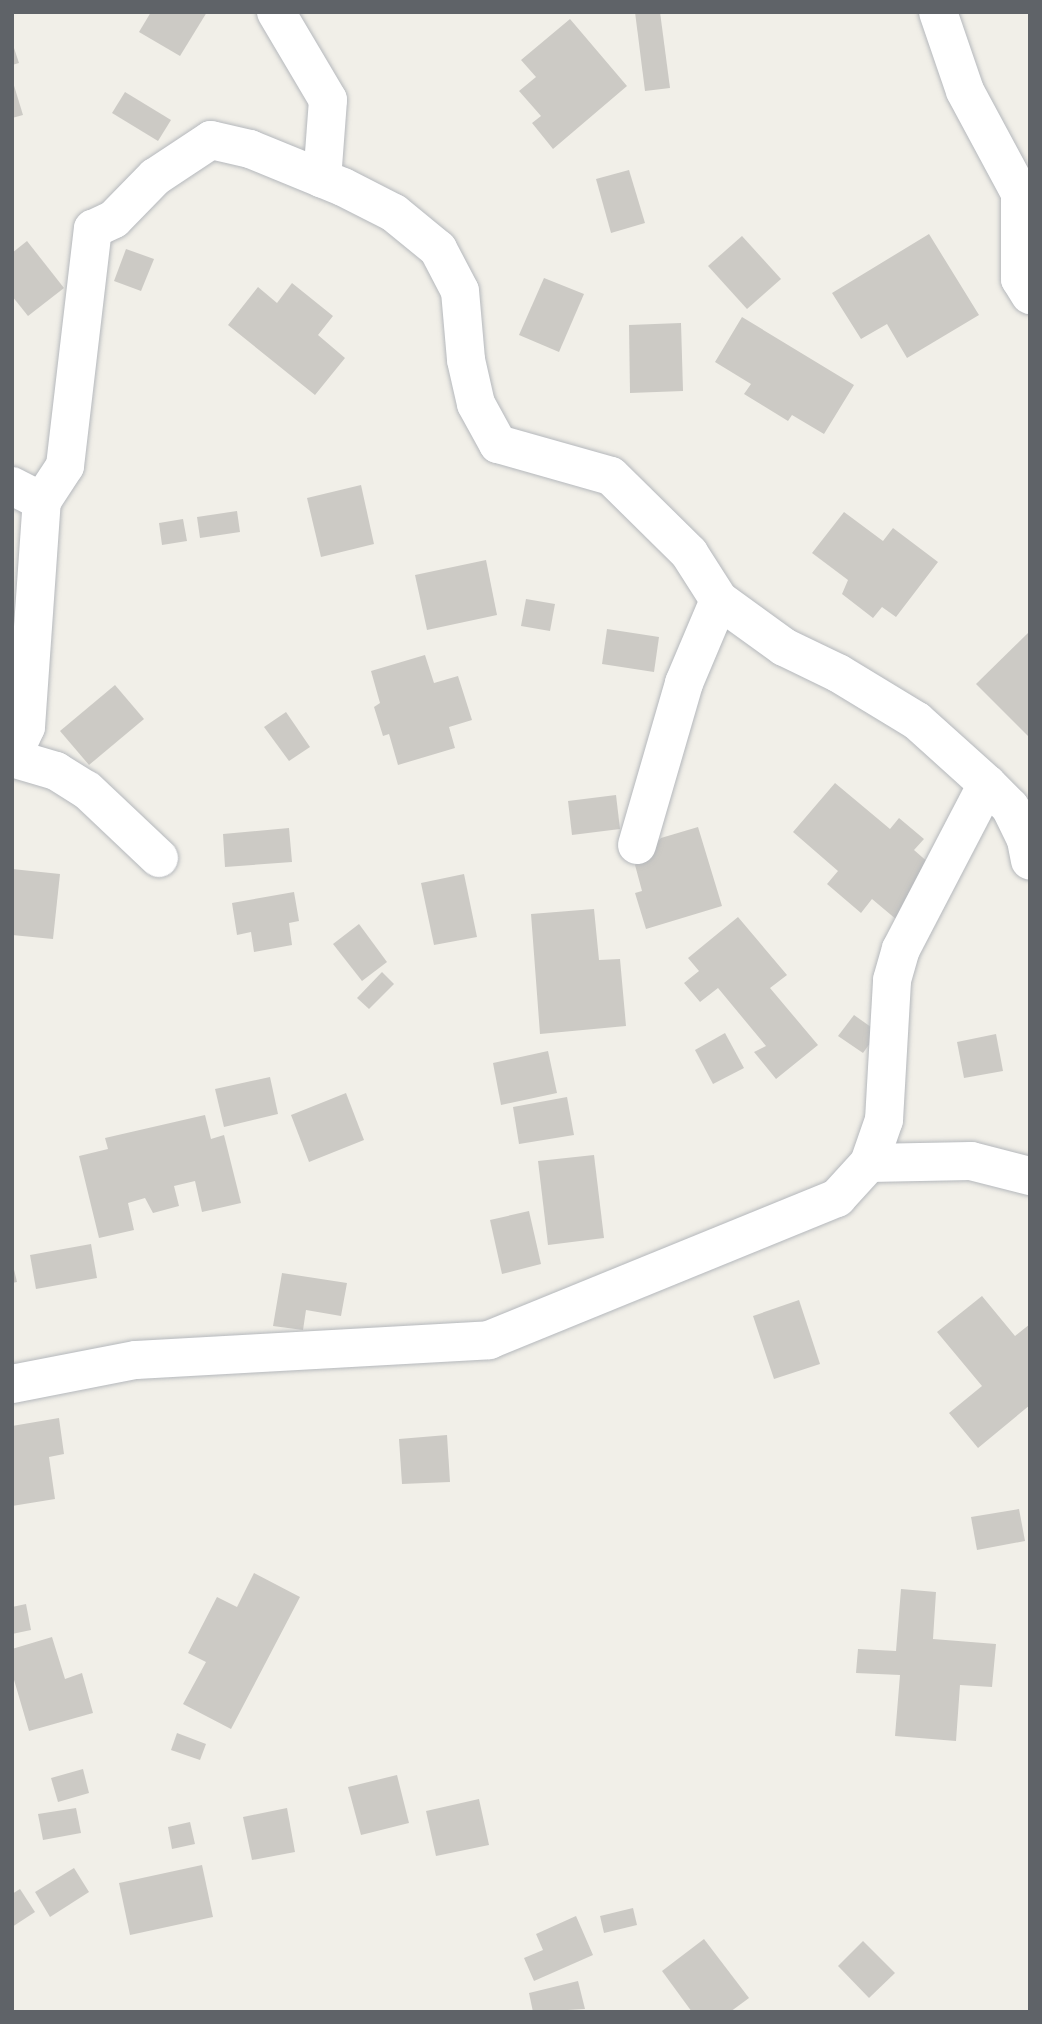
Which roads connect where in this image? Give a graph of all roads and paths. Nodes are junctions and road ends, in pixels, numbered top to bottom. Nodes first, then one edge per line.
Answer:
1 (276, 12) edge
2 (938, 12) edge
3 (322, 179) junction
4 (1030, 295) edge
5 (27, 493) edge
6 (719, 600) junction
7 (12, 757) edge
8 (987, 783) junction
9 (637, 845) dead end
10 (159, 858) dead end
11 (1030, 861) edge
12 (869, 1163) junction
13 (1030, 1176) edge
14 (12, 1384) edge

1 - 3 street
2 - 4 street
3 - 5 street
3 - 6 street
5 - 7 street
6 - 8 street
6 - 9 street
7 - 10 street
8 - 11 street
8 - 12 street
12 - 13 street
12 - 14 street

